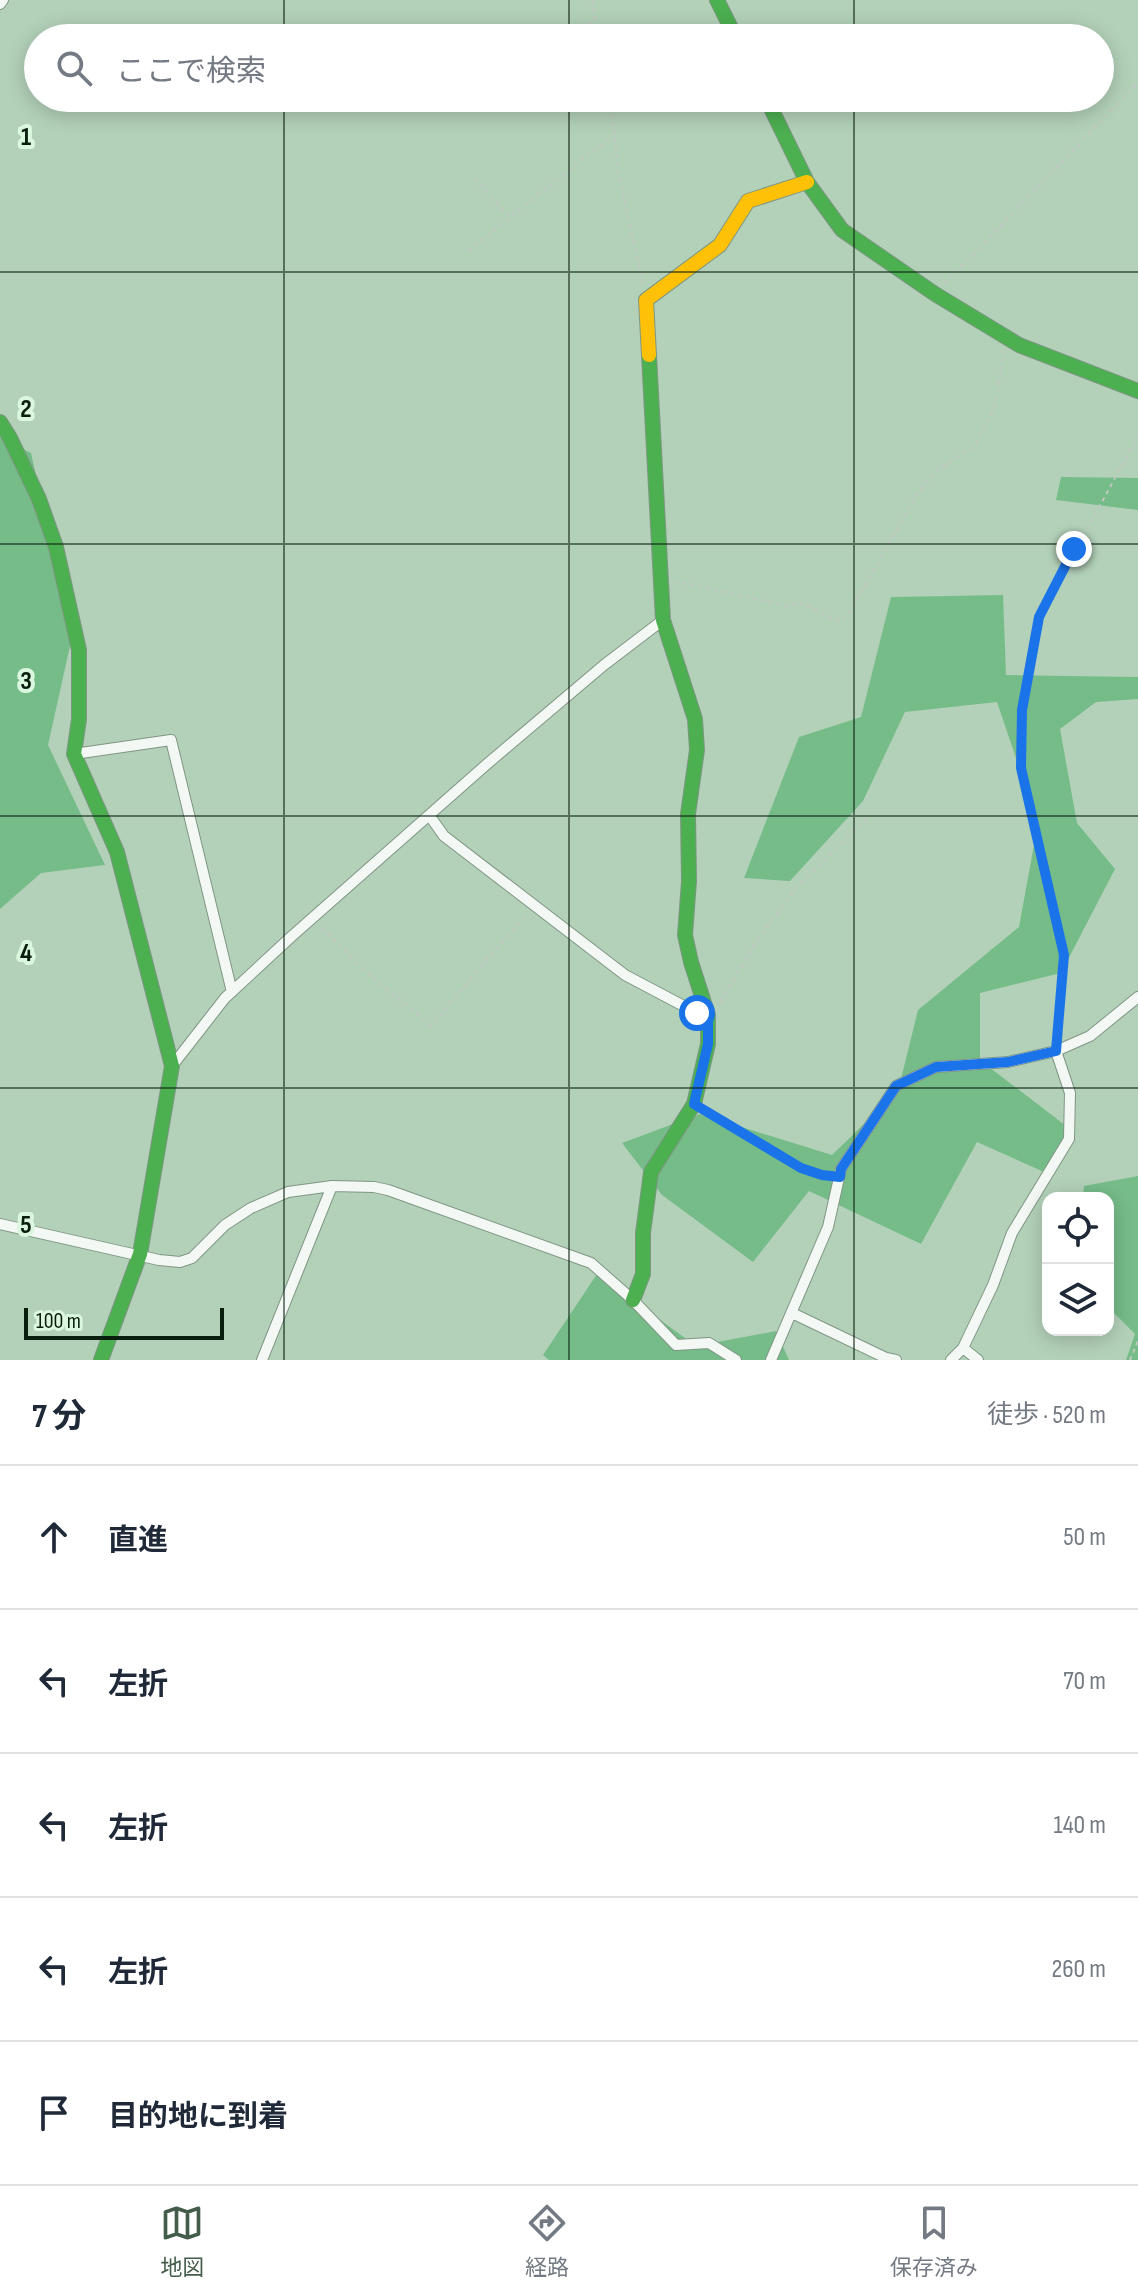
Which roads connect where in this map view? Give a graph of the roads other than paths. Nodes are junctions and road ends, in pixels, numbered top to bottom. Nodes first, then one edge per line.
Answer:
1 (717, 0) edge
2 (729, 24) edge
3 (773, 112) edge
4 (807, 182) junction
5 (1138, 391) edge
6 (0, 422) edge
7 (663, 620) junction
8 (74, 754) junction
9 (429, 815) junction
10 (232, 992) junction
11 (1138, 997) edge
12 (708, 1015) junction
13 (1056, 1051) junction
14 (172, 1066) junction
15 (332, 1186) junction
16 (0, 1224) edge
17 (140, 1254) junction
18 (633, 1300) junction
19 (792, 1313) junction
20 (676, 1345) junction
21 (963, 1348) junction
22 (101, 1360) edge
23 (262, 1360) edge
24 (675, 1360) edge
25 (736, 1360) edge
26 (771, 1360) edge
27 (896, 1360) edge
28 (951, 1360) edge
29 (978, 1360) edge

1 - 2 street
3 - 4 street
4 - 5 street
4 - 7 street
6 - 8 street
7 - 9 street
7 - 12 street
8 - 10 street
8 - 14 street
9 - 10 street
9 - 12 street
10 - 14 street
11 - 13 street
12 - 18 street
13 - 19 street
13 - 21 street
14 - 17 street
15 - 17 street
15 - 18 street
15 - 23 street
16 - 17 street
17 - 22 street
18 - 20 street
19 - 26 street
19 - 27 street
20 - 24 street
20 - 25 street
21 - 28 street
21 - 29 street

